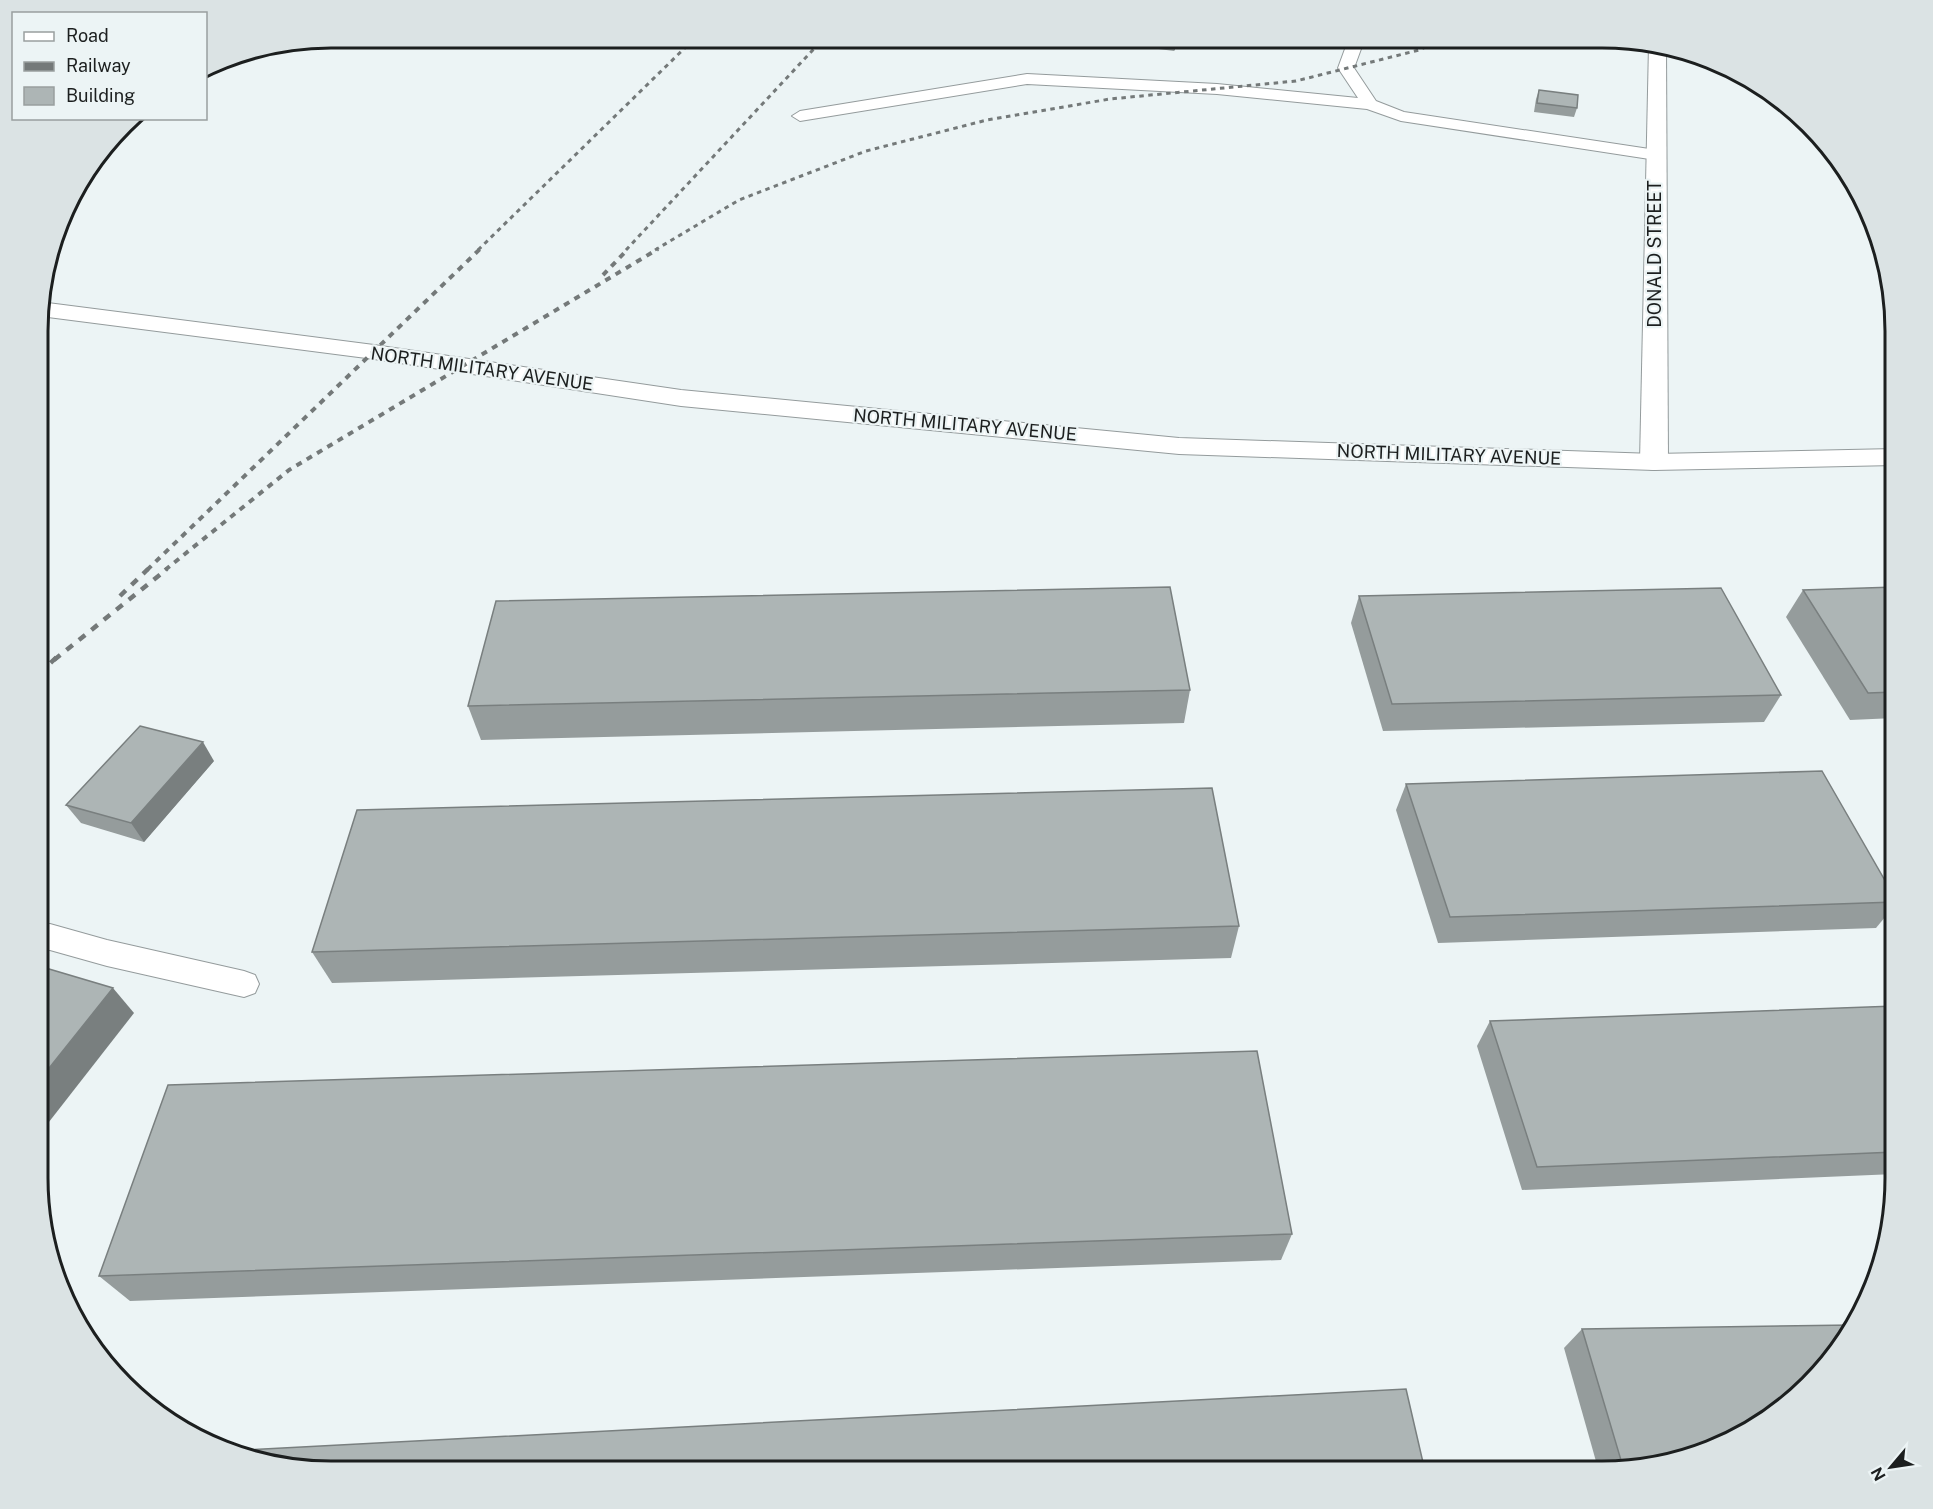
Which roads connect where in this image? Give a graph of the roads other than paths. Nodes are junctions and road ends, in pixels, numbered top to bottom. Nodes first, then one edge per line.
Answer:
1 (1353, 48) edge
2 (1657, 53) edge
3 (1370, 104) junction
4 (800, 116) dead end
5 (1656, 155) junction
6 (49, 310) edge
7 (1885, 457) edge
8 (1654, 462) junction
9 (48, 937) edge
10 (244, 984) dead end

1 - 3 lane
2 - 5 street, DONALD STREET
3 - 4 lane
3 - 5 lane
5 - 8 street, DONALD STREET
6 - 8 street, NORTH MILITARY AVENUE
7 - 8 street, NORTH MILITARY AVENUE
9 - 10 lane

